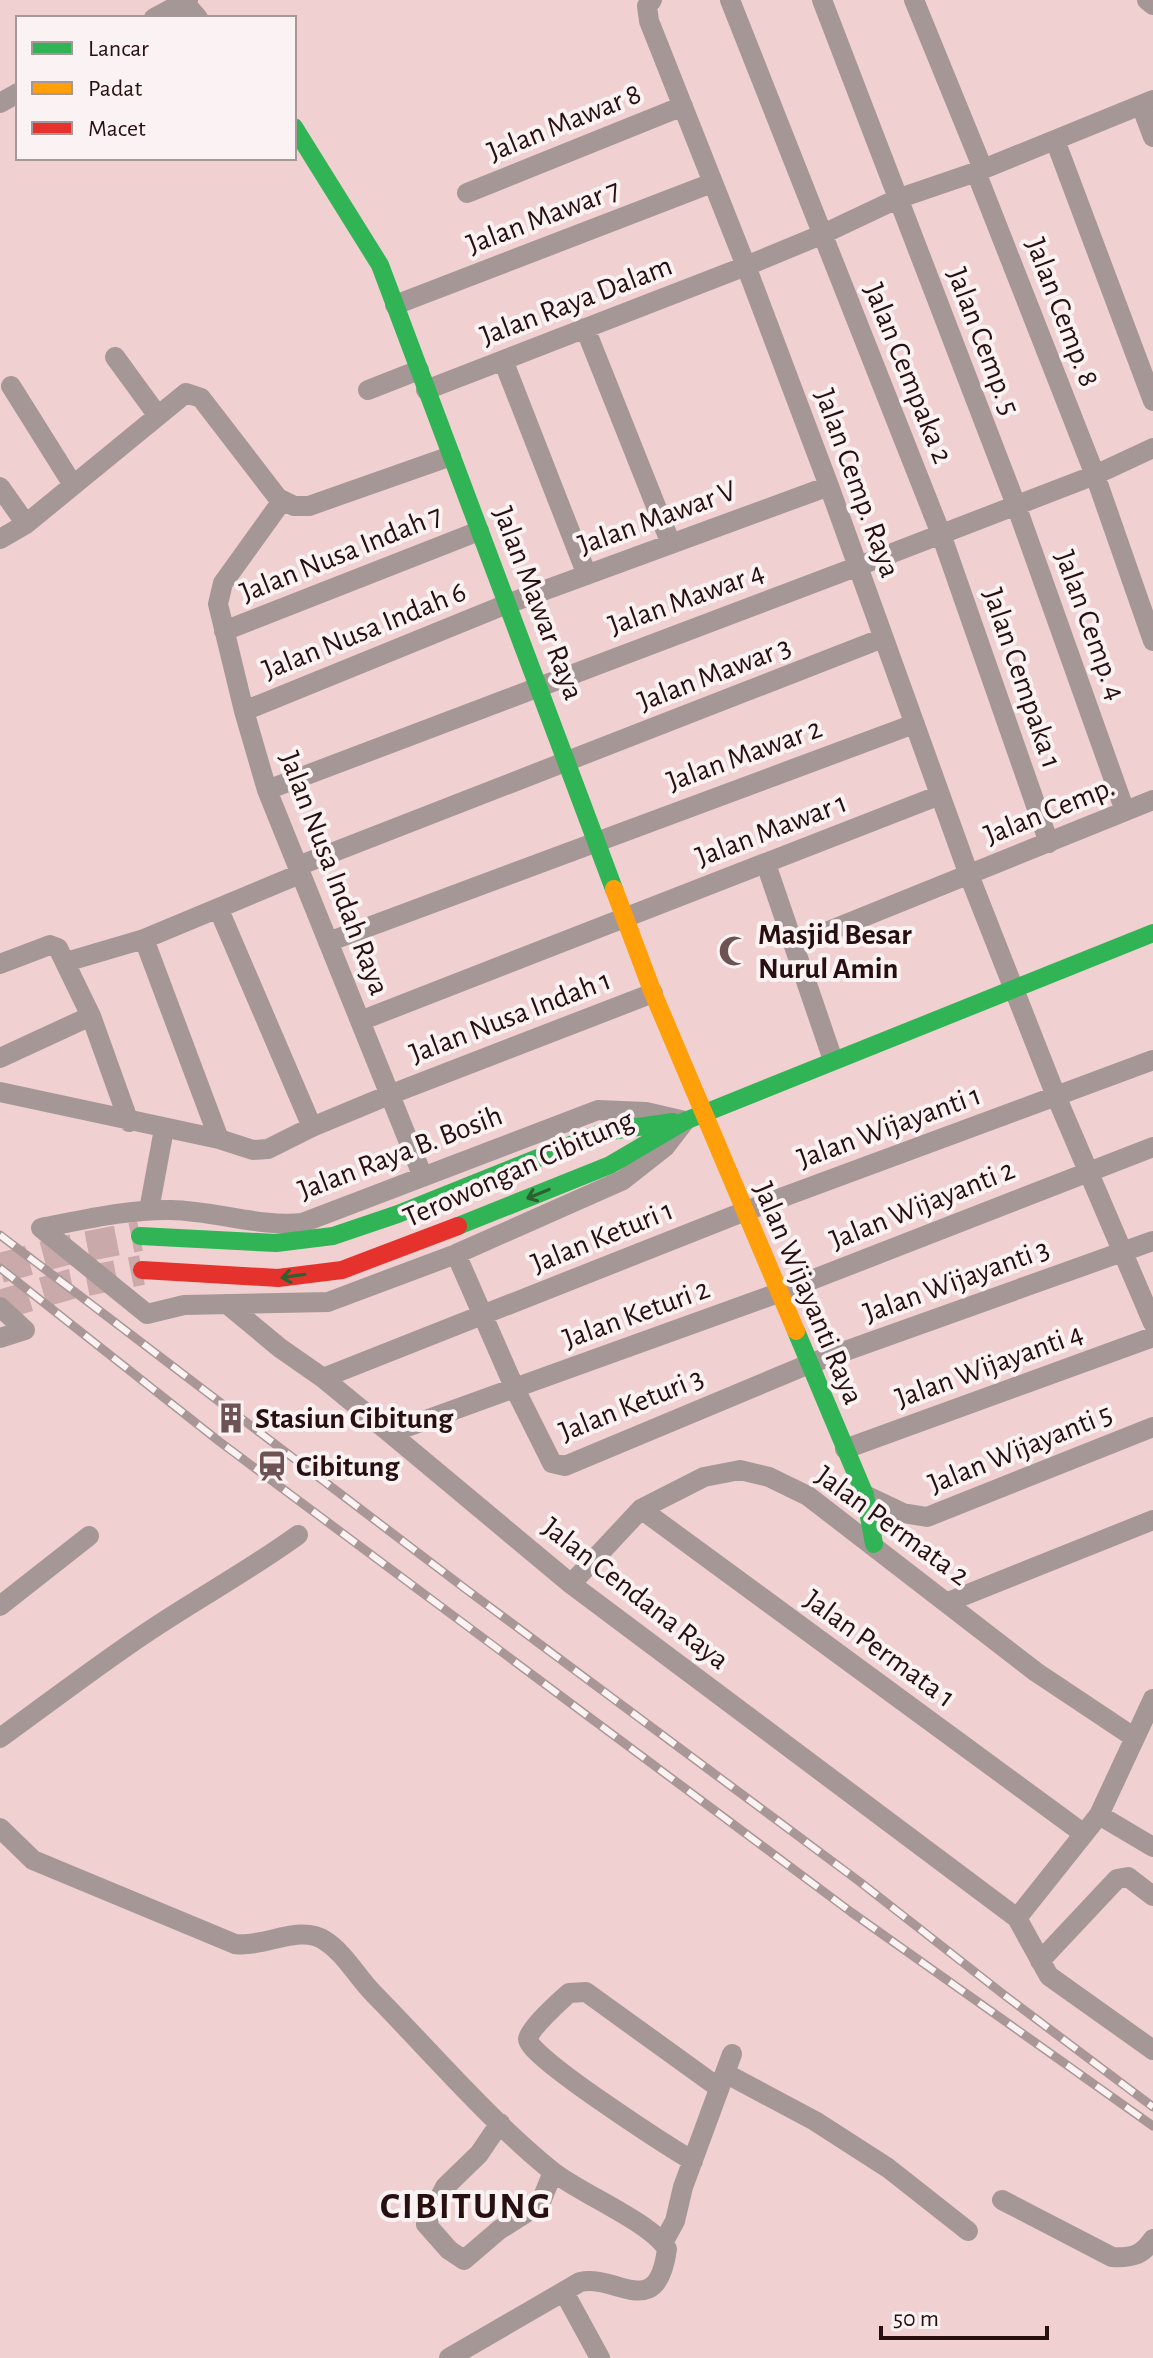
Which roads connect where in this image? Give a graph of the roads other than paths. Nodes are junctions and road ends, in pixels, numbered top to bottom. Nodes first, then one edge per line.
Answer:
1 (652, 0) edge
2 (730, 0) edge
3 (822, 0) edge
4 (914, 0) edge
5 (1147, 0) edge
6 (1153, 5) edge
7 (190, 7) edge
8 (161, 16) edge
9 (1147, 102) edge
10 (683, 106) junction
11 (296, 130) edge
12 (1153, 137) edge
13 (1055, 140) junction
14 (980, 170) junction
15 (712, 183) junction
16 (467, 193) dead end
17 (897, 199) junction
18 (821, 235) junction
19 (746, 266) junction
20 (395, 305) junction
21 (585, 328) junction
22 (115, 357) dead end
23 (503, 360) junction
24 (423, 380) junction
25 (11, 386) dead end
26 (368, 390) dead end
27 (1153, 401) edge
28 (158, 416) junction
29 (1153, 448) edge
30 (451, 456) junction
31 (1095, 475) junction
32 (73, 485) junction
33 (829, 486) junction
34 (0, 487) edge
35 (288, 504) junction
36 (1016, 505) junction
37 (26, 524) junction
38 (479, 531) junction
39 (941, 534) junction
40 (0, 539) edge
41 (671, 544) junction
42 (856, 567) junction
43 (587, 575) junction
44 (507, 604) junction
45 (224, 631) junction
46 (883, 638) junction
47 (1153, 641) edge
48 (538, 685) junction
49 (244, 711) junction
50 (914, 724) junction
51 (566, 763) junction
52 (267, 790) junction
53 (940, 795) junction
54 (1153, 800) edge
55 (1125, 811) junction
56 (596, 841) junction
57 (1049, 843) junction
58 (766, 864) junction
59 (299, 870) junction
60 (969, 875) junction
61 (219, 910) junction
62 (625, 918) junction
63 (1153, 933) edge
64 (144, 939) junction
65 (328, 942) junction
66 (794, 945) junction
67 (61, 954) junction
68 (0, 964) edge
69 (1013, 989) junction
70 (653, 993) junction
71 (91, 1016) junction
72 (360, 1021) junction
73 (0, 1058) edge
74 (833, 1060) junction
75 (1153, 1060) edge
76 (0, 1092) edge
77 (389, 1095) junction
78 (1056, 1096) junction
79 (694, 1117) junction
80 (129, 1122) junction
81 (312, 1127) junction
82 (164, 1129) junction
83 (219, 1139) junction
84 (1153, 1147) edge
85 (1088, 1171) junction
86 (423, 1177) junction
87 (149, 1210) junction
88 (743, 1212) junction
89 (140, 1236) tunnel mouth
90 (1153, 1241) edge
91 (1122, 1252) junction
92 (456, 1254) junction
93 (142, 1270) tunnel mouth
94 (778, 1293) junction
95 (227, 1304) junction
96 (0, 1307) edge
97 (482, 1316) junction
98 (1153, 1323) edge
99 (1153, 1337) edge
100 (0, 1338) edge
101 (809, 1364) junction
102 (323, 1378) junction
103 (515, 1389) junction
104 (1153, 1427) edge
105 (390, 1433) junction
106 (845, 1449) junction
107 (865, 1495) junction
108 (641, 1509) junction
109 (1153, 1520) edge
110 (298, 1535) dead end
111 (89, 1536) dead end
112 (874, 1544) junction
113 (571, 1584) junction
114 (948, 1602) junction
115 (0, 1606) edge
116 (1153, 1699) edge
117 (1143, 1731) edge
118 (0, 1738) edge
119 (1099, 1815) junction
120 (0, 1828) edge
121 (1084, 1834) junction
122 (1153, 1847) edge
123 (1153, 1896) edge
124 (1017, 1918) junction
125 (1040, 1961) junction
126 (1153, 2050) edge
127 (725, 2072) junction
128 (500, 2123) junction
129 (693, 2161) junction
130 (553, 2172) junction
131 (1002, 2200) dead end
132 (968, 2231) dead end
133 (1153, 2239) edge
134 (663, 2243) junction
135 (564, 2292) junction
136 (449, 2358) edge
137 (600, 2358) edge

1 - 10 street, Jalan Cemp. Raya
2 - 18 street, Jalan Cempaka 2
3 - 17 street, Jalan Cemp. 5
4 - 14 street, Jalan Cemp. 8
5 - 6 street
7 - 8 street
9 - 12 street
9 - 13 street, Jalan Raya Dalam
10 - 15 street, Jalan Cemp. Raya
10 - 16 street, Jalan Mawar 8
11 - 20 main road, Jalan Mawar Raya
13 - 14 street, Jalan Raya Dalam
13 - 27 street
14 - 17 street, Jalan Raya Dalam
14 - 31 street, Jalan Cemp. 8
15 - 19 street, Jalan Cemp. Raya
15 - 20 street, Jalan Mawar 7
17 - 18 street, Jalan Raya Dalam
17 - 36 street, Jalan Cemp. 5
18 - 19 street, Jalan Raya Dalam
18 - 39 street, Jalan Cempaka 2
19 - 21 street, Jalan Raya Dalam
19 - 33 street, Jalan Cemp. Raya
20 - 24 main road, Jalan Mawar Raya
21 - 23 street, Jalan Raya Dalam
21 - 41 street
22 - 28 street
23 - 24 street, Jalan Raya Dalam
23 - 43 street
24 - 26 street, Jalan Raya Dalam
24 - 30 main road, Jalan Mawar Raya
25 - 32 street
28 - 32 street
28 - 35 street
29 - 31 street, Jalan Mawar 4
30 - 35 street
30 - 38 main road, Jalan Mawar Raya
31 - 36 street, Jalan Mawar 4
31 - 47 street, Jalan Cemp. 8
32 - 37 street
33 - 41 street, Jalan Mawar V
33 - 42 street, Jalan Cemp. Raya
34 - 37 street
35 - 45 street, Jalan Nusa Indah Raya
36 - 39 street, Jalan Mawar 4
36 - 55 street, Jalan Cemp. 4
37 - 40 street
38 - 44 main road, Jalan Mawar Raya
38 - 45 street, Jalan Nusa Indah 7
39 - 42 street, Jalan Mawar 4
39 - 57 street, Jalan Cempaka 1
41 - 43 street, Jalan Mawar V
42 - 46 street, Jalan Cemp. Raya
42 - 48 street, Jalan Mawar 4
43 - 44 street, Jalan Mawar V
44 - 48 main road, Jalan Mawar Raya
44 - 49 street, Jalan Nusa Indah 6
45 - 49 street, Jalan Nusa Indah Raya
46 - 50 street, Jalan Cemp. Raya
46 - 51 street, Jalan Mawar 3
48 - 51 main road, Jalan Mawar Raya
48 - 52 street, Jalan Mawar 4
49 - 52 street, Jalan Nusa Indah Raya
50 - 53 street, Jalan Cemp. Raya
50 - 56 street, Jalan Mawar 2
51 - 56 main road, Jalan Mawar Raya
51 - 59 street, Jalan Mawar 3
52 - 59 street, Jalan Nusa Indah Raya
53 - 58 street, Jalan Mawar 1
53 - 60 street, Jalan Cemp. Raya
54 - 55 street, Jalan Cemp.
55 - 57 street, Jalan Cemp.
56 - 62 main road, Jalan Mawar Raya
56 - 65 street, Jalan Mawar 2
57 - 60 street, Jalan Cemp.
58 - 62 street, Jalan Mawar 1
58 - 66 street
59 - 61 street, Jalan Mawar 3
59 - 65 street, Jalan Nusa Indah Raya
60 - 66 street, Jalan Cemp.
60 - 69 street, Jalan Cemp. Raya
61 - 64 street, Jalan Mawar 3
61 - 81 street
62 - 70 main road, Jalan Mawar Raya
62 - 72 street, Jalan Mawar 1
63 - 69 main road, Jalan Raya B. Bosih
64 - 67 street, Jalan Mawar 3
64 - 83 street
65 - 72 street, Jalan Nusa Indah Raya
66 - 74 street
67 - 68 street, Jalan Mawar 3
67 - 71 street
69 - 74 main road, Jalan Raya B. Bosih
69 - 78 street, Jalan Cemp. Raya
70 - 77 street, Jalan Nusa Indah 1
70 - 79 main road, Jalan Mawar Raya
71 - 73 street
71 - 80 street
72 - 77 street, Jalan Nusa Indah Raya
74 - 79 main road, Jalan Raya B. Bosih
75 - 78 street, Jalan Wijayanti 1
76 - 80 street, Jalan Nusa Indah 1
77 - 81 street, Jalan Nusa Indah 1
77 - 86 street, Jalan Nusa Indah Raya
78 - 85 street, Jalan Cemp. Raya
78 - 88 street, Jalan Wijayanti 1
79 - 86 street, Jalan Raya B. Bosih
79 - 88 main road, Jalan Wijayanti Raya
79 - 89 main road, Terowongan Cibitung
79 - 92 street, Jalan Raya B. Bosih
79 -> 93 main road, Terowongan Cibitung
80 - 82 street, Jalan Nusa Indah 1
81 - 83 street, Jalan Nusa Indah 1
82 - 83 street, Jalan Nusa Indah 1
82 - 87 street
84 - 85 street, Jalan Wijayanti 2
85 - 91 street, Jalan Cemp. Raya
85 - 94 street, Jalan Wijayanti 2
86 - 87 street, Jalan Raya B. Bosih
87 - 95 street, Jalan Raya B. Bosih
88 - 94 main road, Jalan Wijayanti Raya
88 - 97 street, Jalan Keturi 1
90 - 91 street, Jalan Wijayanti 3
91 - 98 street, Jalan Cemp. Raya
91 - 101 street, Jalan Wijayanti 3
92 - 95 street, Jalan Raya B. Bosih
92 - 97 street
94 - 101 main road, Jalan Wijayanti Raya
94 - 103 street, Jalan Keturi 2
95 - 102 street, Jalan Cendana Raya
96 - 100 street
97 - 102 street, Jalan Keturi 1
97 - 103 street
99 - 106 street, Jalan Wijayanti 4
101 - 103 street, Jalan Keturi 3
101 - 106 main road, Jalan Wijayanti Raya
102 - 105 street, Jalan Cendana Raya
103 - 105 street, Jalan Keturi 2
104 - 107 street, Jalan Wijayanti 5
105 - 113 street, Jalan Cendana Raya
106 - 107 main road, Jalan Wijayanti Raya
107 - 112 main road, Jalan Wijayanti Raya
108 - 112 street, Jalan Permata 2
108 - 113 street, Jalan Permata 2
108 - 121 street, Jalan Permata 1
109 - 114 street
110 - 118 street
111 - 115 street
112 - 114 street, Jalan Permata 2
113 - 124 street, Jalan Cendana Raya
114 - 117 street, Jalan Permata 2
116 - 117 street
117 - 119 street
119 - 121 street
119 - 122 street
120 - 128 street
121 - 124 street
123 - 125 street
124 - 125 street
125 - 126 street
127 - 129 street
127 - 129 street
127 - 132 street
128 - 130 street
128 - 130 street
129 - 134 street
130 - 134 street
131 - 133 street
134 - 135 street
135 - 136 street
135 - 137 street

